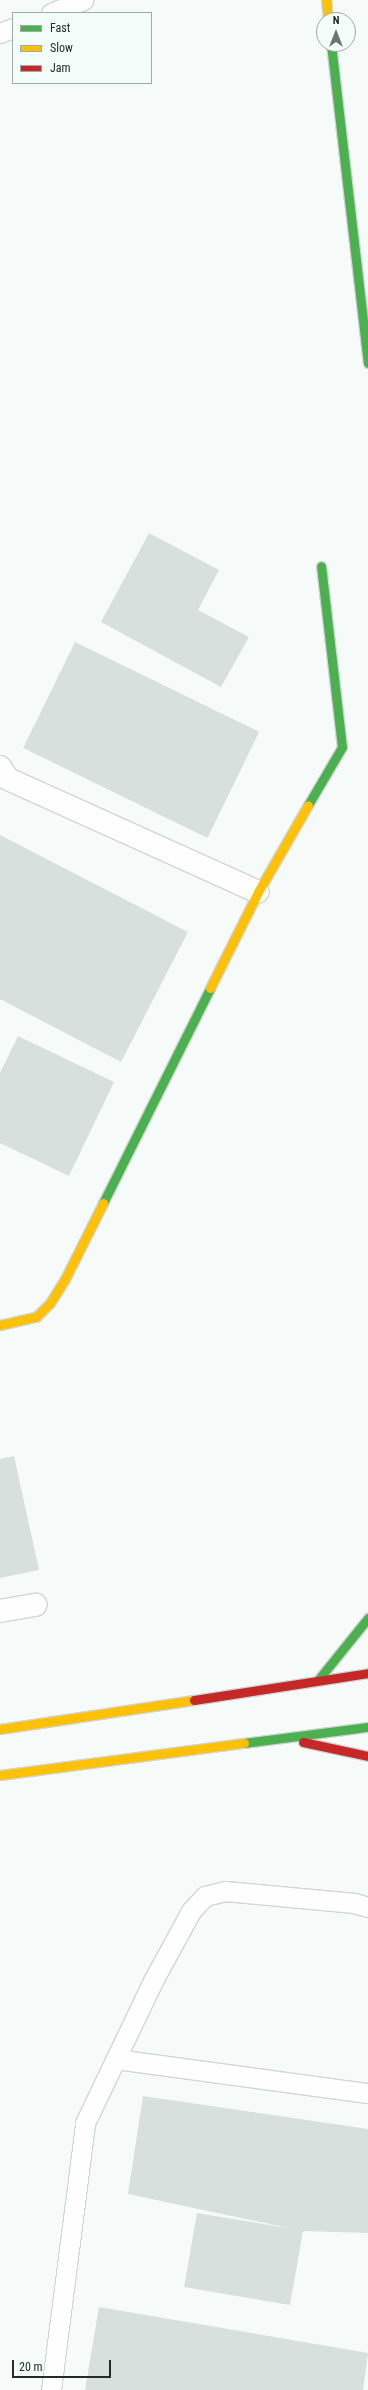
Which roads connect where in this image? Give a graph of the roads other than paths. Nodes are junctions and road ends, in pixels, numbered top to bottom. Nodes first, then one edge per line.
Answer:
1 (84, 0) edge
2 (326, 0) edge
3 (54, 12) edge
4 (327, 12) edge
5 (12, 28) edge
6 (0, 33) edge
7 (332, 52) edge
8 (368, 363) edge
9 (321, 566) dead end
10 (0, 767) edge
11 (258, 892) junction
12 (0, 1325) edge
13 (35, 1606) dead end
14 (0, 1611) edge
15 (368, 1618) edge
16 (368, 1673) edge
17 (318, 1680) junction
18 (368, 1727) edge
19 (0, 1729) edge
20 (260, 1742) junction
21 (368, 1756) edge
22 (0, 1765) edge
23 (22, 1772) junction
24 (0, 1775) edge
25 (368, 1907) edge
26 (116, 2059) junction
27 (368, 2093) edge
28 (51, 2390) edge

1 - 3 lane
2 - 4 main road
5 - 6 lane
7 - 8 main road
9 - 11 main road
10 - 11 street
11 - 12 main road
13 - 14 street
15 - 17 main road
16 - 17 main road
17 - 19 main road
18 - 20 main road
20 - 21 main road
20 - 23 main road
22 - 23 street
23 - 24 main road
25 - 26 lane
26 - 27 lane
26 - 28 lane

